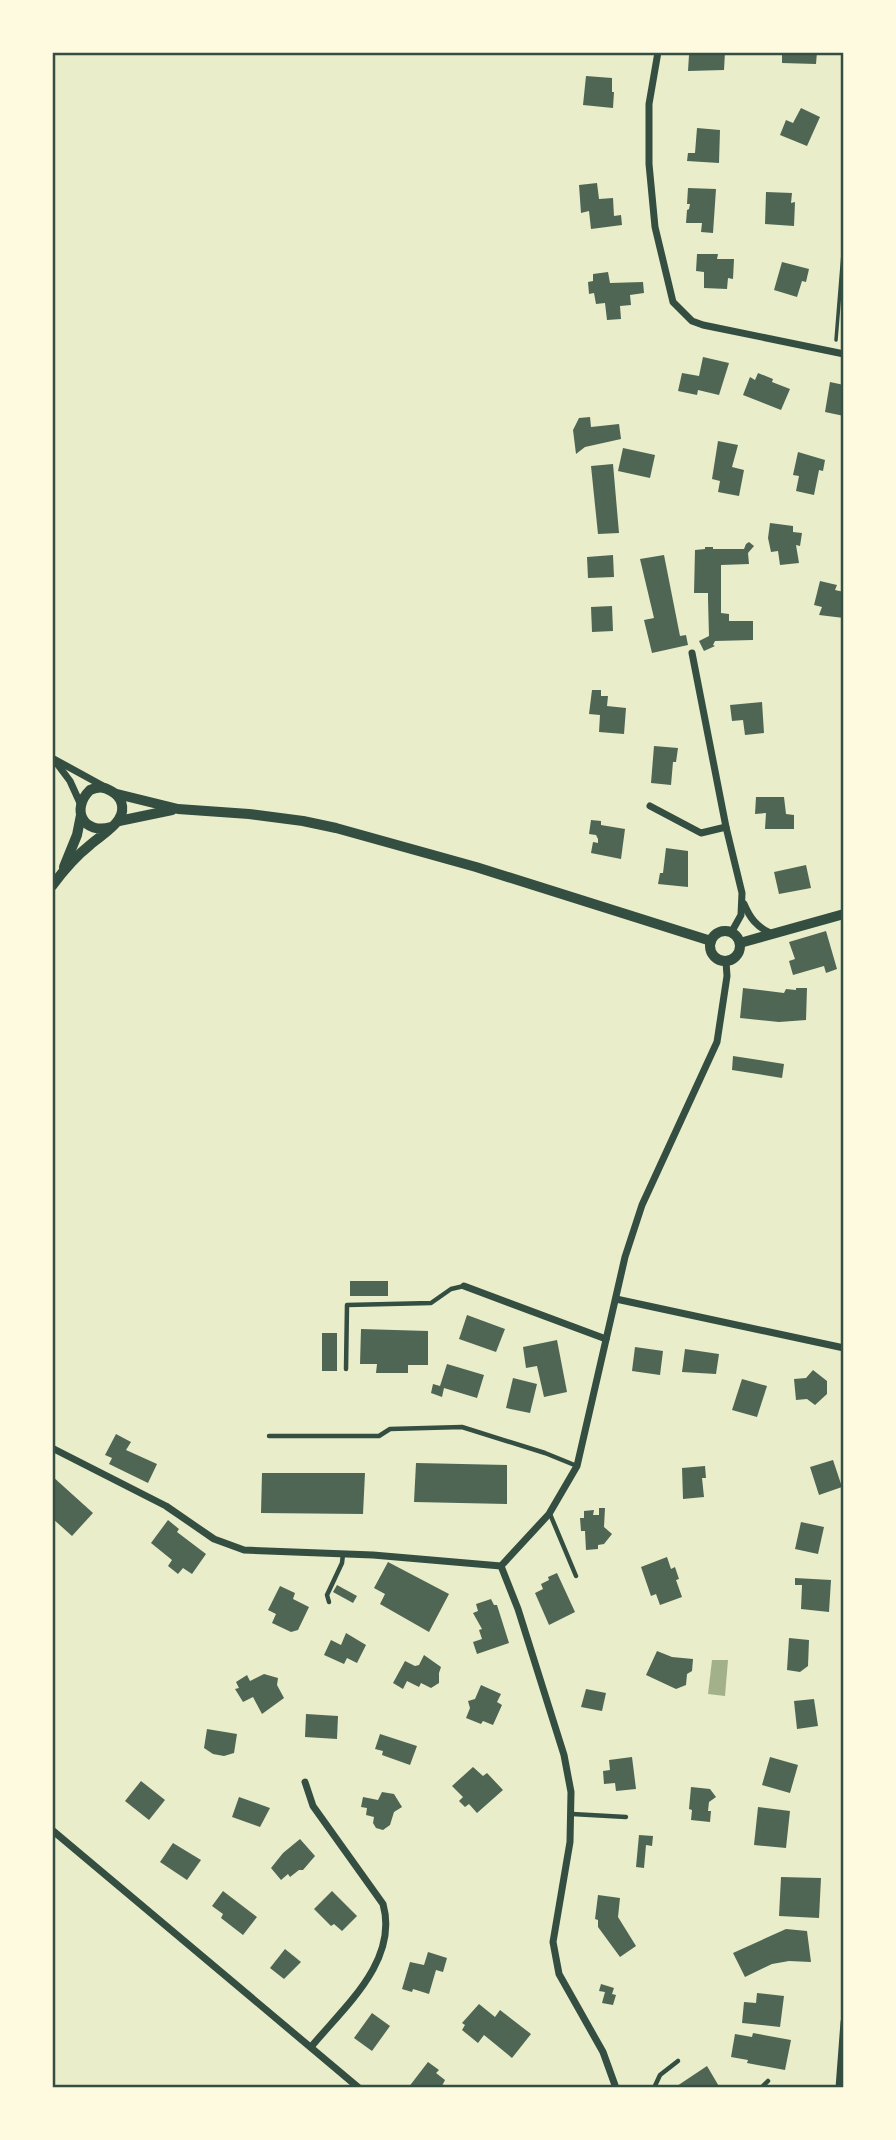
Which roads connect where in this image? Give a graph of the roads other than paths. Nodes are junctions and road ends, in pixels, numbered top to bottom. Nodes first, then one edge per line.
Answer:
1 (658, 52) edge
2 (839, 354) edge
3 (692, 653) dead end
4 (52, 758) edge
5 (105, 787) junction
6 (117, 794) junction
7 (80, 803) junction
8 (650, 806) dead end
9 (178, 809) junction
10 (81, 815) junction
11 (115, 824) junction
12 (726, 827) junction
13 (60, 876) junction
14 (52, 886) edge
15 (743, 900) junction
16 (844, 914) edge
17 (731, 933) junction
18 (770, 933) junction
19 (710, 941) junction
20 (740, 943) junction
21 (726, 962) junction
22 (464, 1286) joint
23 (617, 1299) junction
24 (606, 1339) junction
25 (844, 1348) edge
26 (346, 1369) dead end
27 (269, 1436) dead end
28 (52, 1448) edge
29 (577, 1466) junction
30 (549, 1514) junction
31 (343, 1553) junction
32 (501, 1566) junction
33 (576, 1576) dead end
34 (329, 1602) dead end
35 (305, 1782) dead end
36 (572, 1814) junction
37 (626, 1818) dead end
38 (52, 1830) edge
39 (844, 2022) edge
40 (311, 2047) junction
41 (678, 2061) dead end
42 (768, 2081) dead end
43 (359, 2088) edge
44 (616, 2088) edge
45 (654, 2088) edge
46 (761, 2088) edge
47 (839, 2088) edge

1 - 2 street
3 - 12 street
4 - 5 street
4 - 7 street
5 - 6 street
5 - 7 street
6 - 9 street
6 - 11 street
7 - 10 street
8 - 12 street
9 - 11 street
9 - 19 street
10 - 11 street
10 - 13 street
11 - 13 street
12 - 15 street
13 - 14 street
15 - 17 street
15 - 18 street
16 - 18 street
17 - 19 street
17 - 20 street
18 - 20 street
19 - 21 street
20 - 21 street
21 - 23 street
22 - 24 street
22 - 26 lane
23 - 24 street
23 - 25 street
24 - 29 street
27 - 29 lane
28 - 31 street
29 - 30 street
30 - 32 street
30 - 33 lane
31 - 32 street
31 - 34 lane
32 - 36 street
35 - 40 street
36 - 37 lane
36 - 44 street
38 - 40 street
39 - 47 street
40 - 43 street
41 - 45 lane
42 - 46 lane

